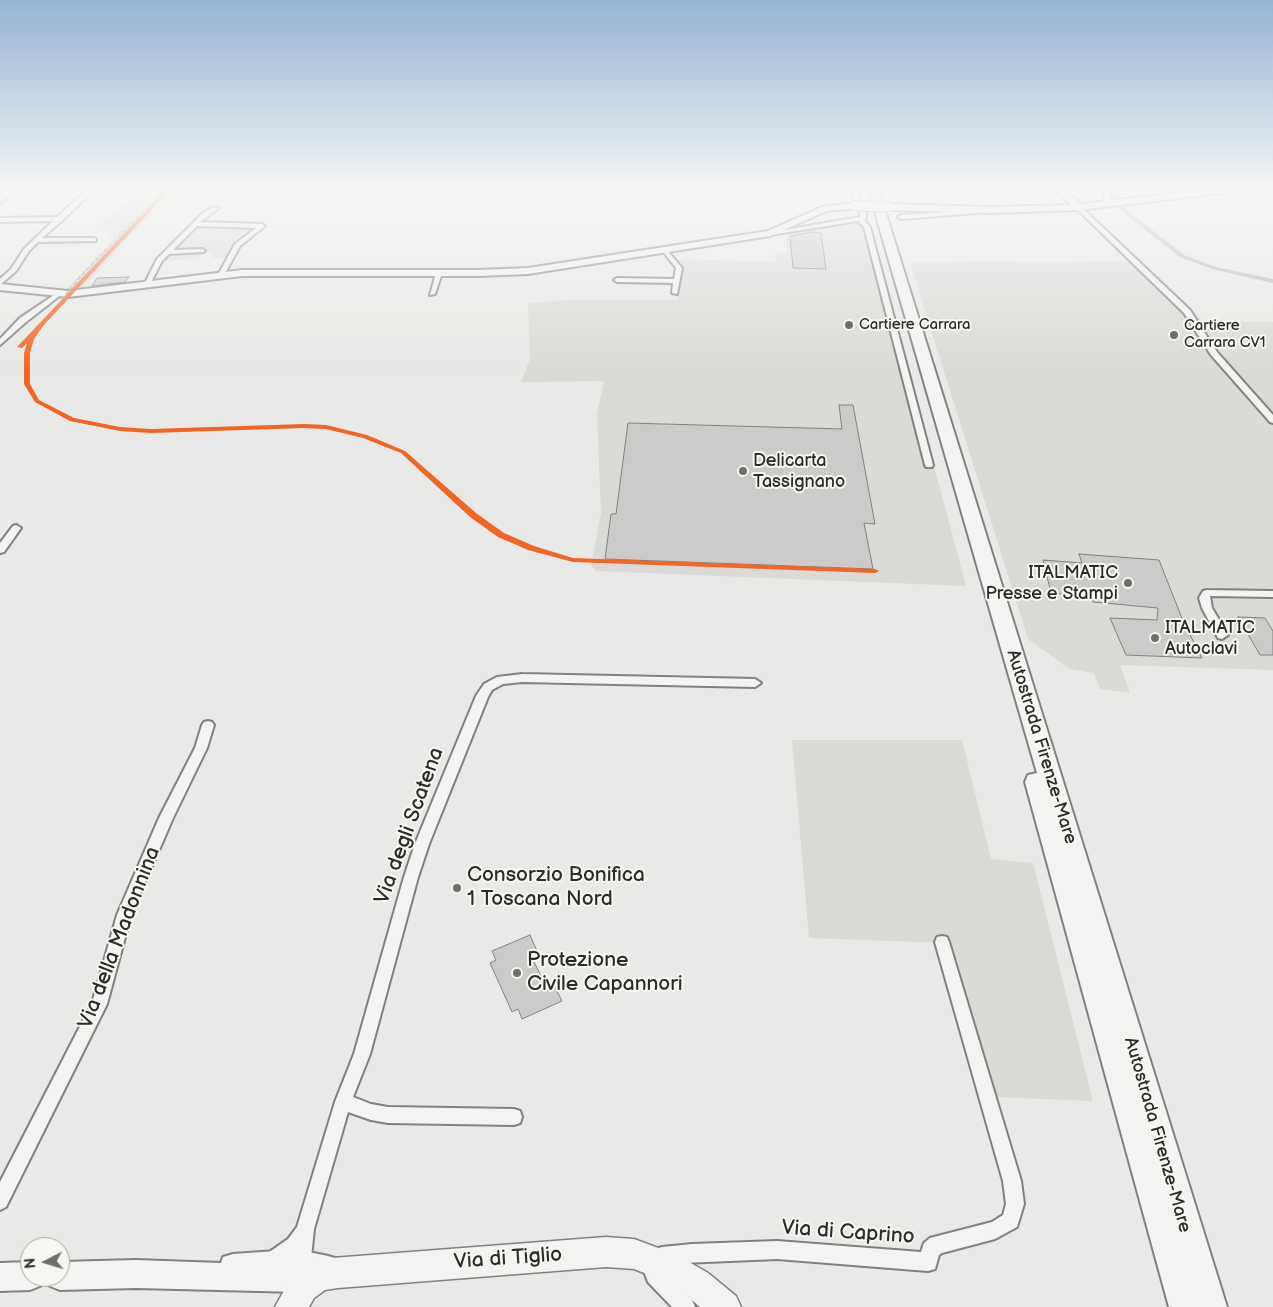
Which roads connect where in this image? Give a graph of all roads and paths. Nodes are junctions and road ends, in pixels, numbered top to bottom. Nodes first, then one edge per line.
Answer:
1 (27, 249) edge
2 (170, 249) edge
3 (235, 249) edge
4 (671, 249) edge
5 (873, 249) edge
6 (876, 249) edge
7 (891, 249) edge
8 (1122, 249) edge
9 (665, 250) junction
10 (202, 251) dead end
11 (167, 252) junction
12 (439, 273) junction
13 (221, 275) junction
14 (617, 280) dead end
15 (676, 281) junction
16 (0, 285) edge
17 (147, 285) junction
18 (675, 293) dead end
19 (60, 294) junction
20 (432, 294) dead end
21 (0, 343) edge
22 (1269, 412) edge
23 (1273, 420) edge
24 (929, 466) dead end
25 (16, 528) dead end
26 (0, 550) edge
27 (1273, 594) edge
28 (1222, 635) dead end
29 (755, 683) dead end
30 (208, 725) dead end
31 (942, 942) dead end
32 (343, 1102) junction
33 (514, 1117) dead end
34 (0, 1201) edge
35 (305, 1229) junction
36 (648, 1258) junction
37 (20, 1276) edge
38 (70, 1276) edge
39 (0, 1277) edge
40 (297, 1280) edge
41 (685, 1307) edge
42 (725, 1307) edge
43 (1187, 1307) edge
44 (1209, 1307) edge

1 - 16 street
2 - 11 street
3 - 13 street
4 - 9 street
5 - 24 street
6 - 43 highway, Autostrada Firenze-Mare
7 - 44 highway, Autostrada Firenze-Mare
8 - 22 street
9 - 12 street
9 - 15 street
10 - 11 street
11 - 17 street
12 - 13 street
12 - 20 street
13 - 17 street
14 - 15 street
15 - 18 street
16 - 19 street
17 - 19 street
19 - 21 street
22 - 23 street
25 - 26 street
27 - 28 street
29 - 32 street, Via degli Scatena
30 - 34 street, Via della Madonnina
31 - 36 street, Via di Caprino
32 - 33 street
32 - 35 street, Via degli Scatena
35 - 40 street, Via degli Scatena
35 - 40 street
36 - 40 main road, Via di Tiglio
36 - 41 street
36 - 42 main road, Via di Tiglio
37 - 39 street
38 - 40 street

